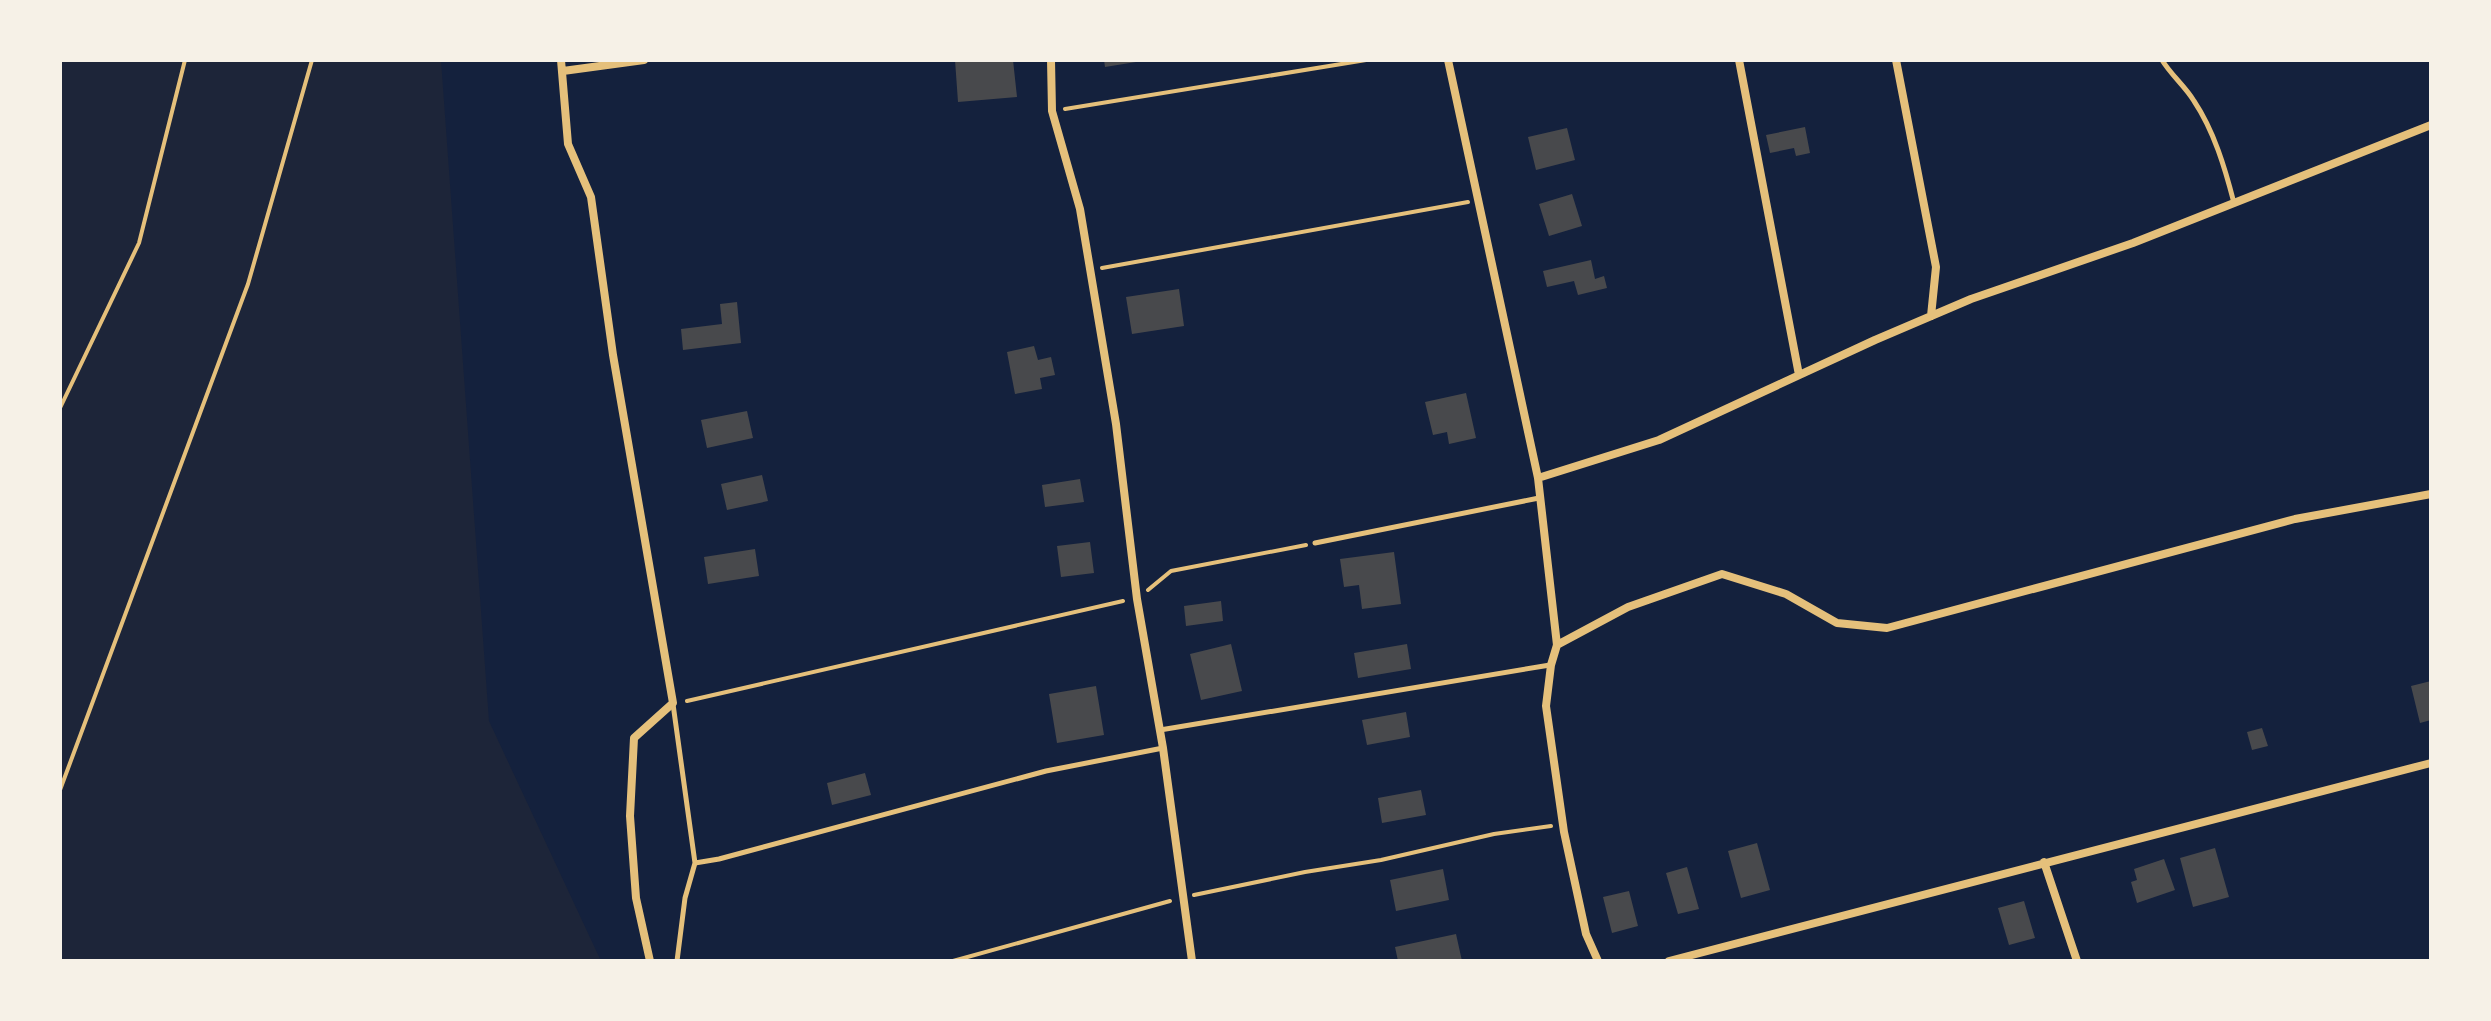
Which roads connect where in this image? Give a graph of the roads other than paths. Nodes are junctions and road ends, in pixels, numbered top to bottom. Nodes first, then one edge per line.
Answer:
1 (561, 60) edge
2 (644, 60) edge
3 (1051, 60) edge
4 (1448, 60) edge
5 (1739, 60) edge
6 (1896, 60) edge
7 (2162, 60) edge
8 (563, 71) junction
9 (2431, 125) edge
10 (2234, 203) junction
11 (1931, 316) junction
12 (1799, 375) junction
13 (1538, 478) junction
14 (2431, 494) edge
15 (1540, 498) junction
16 (1315, 543) road end
17 (1557, 645) junction
18 (1551, 665) junction
19 (673, 703) junction
20 (1160, 730) junction
21 (1163, 748) junction
22 (2431, 763) edge
23 (2044, 862) junction
24 (695, 863) junction
25 (650, 961) edge
26 (677, 961) edge
27 (1192, 961) edge
28 (1598, 961) edge
29 (1669, 961) edge
30 (2077, 961) edge

1 - 8 street
2 - 8 street
3 - 20 street
4 - 13 street
5 - 12 street
6 - 11 street
7 - 10 lane
8 - 19 street
9 - 10 street
10 - 11 street
11 - 12 street
12 - 13 street
13 - 15 street
14 - 17 street
15 - 16 lane
15 - 17 street
17 - 18 street
18 - 20 lane
18 - 28 street
19 - 24 lane
19 - 25 street
20 - 21 street
21 - 24 lane
21 - 27 street
22 - 23 street
23 - 29 street
23 - 30 street
24 - 26 lane

